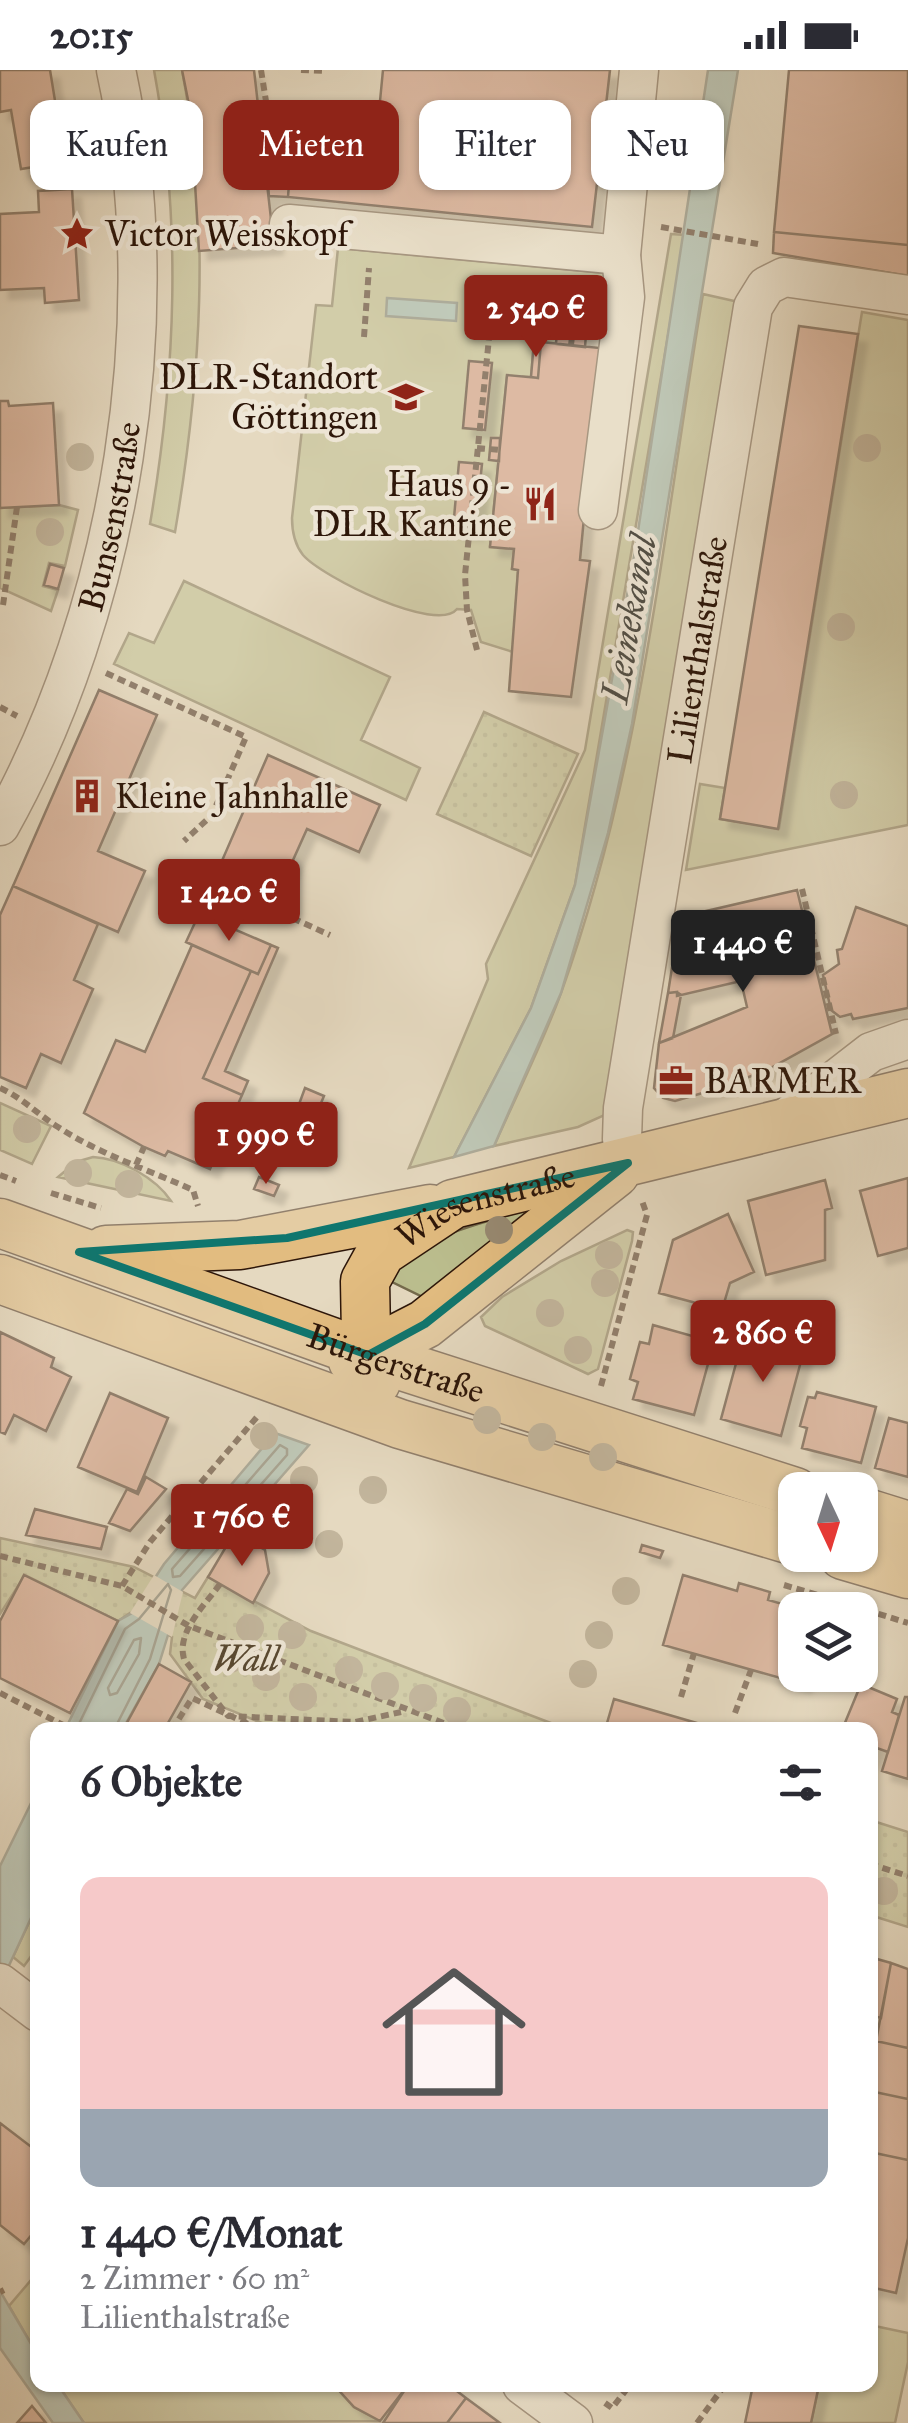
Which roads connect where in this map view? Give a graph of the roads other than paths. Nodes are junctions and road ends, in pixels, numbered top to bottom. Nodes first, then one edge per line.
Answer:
1 (116, 70) edge
2 (638, 70) edge
3 (290, 224) dead end
4 (621, 255) junction
5 (908, 295) edge
6 (598, 510) dead end
7 (0, 826) edge
8 (908, 1039) edge
9 (908, 1093) edge
10 (776, 1126) junction
11 (628, 1163) junction
12 (453, 1204) junction
13 (0, 1223) edge
14 (79, 1252) junction
15 (0, 1278) edge
16 (368, 1355) junction
17 (271, 1392) junction
18 (400, 1424) junction
19 (778, 1487) edge
20 (878, 1517) edge
21 (908, 1526) edge
22 (778, 1536) edge
23 (3, 1985) edge
24 (30, 2006) edge
25 (531, 2392) edge
26 (573, 2423) edge

1 - 7 street, Bunsenstraße
2 - 4 street
3 - 4 street
4 - 6 street
5 - 11 street, Lilienthalstraße
8 - 10 street, Wiesenstraße
9 - 10 main road, Wiesenstraße
10 - 11 main road, Wiesenstraße
11 - 12 main road, Wiesenstraße
11 - 16 main road
12 - 14 main road
12 - 16 main road, Wiesenstraße
13 - 14 main road, Bürgerstraße
14 - 16 main road, Bürgerstraße
15 - 17 main road, Bürgerstraße
16 - 17 main road
16 - 18 main road, Wiesenstraße
16 - 19 main road, Bürgerstraße
17 - 18 main road, Bürgerstraße
18 - 22 main road, Bürgerstraße
20 - 21 main road
23 - 24 street
25 - 26 street

